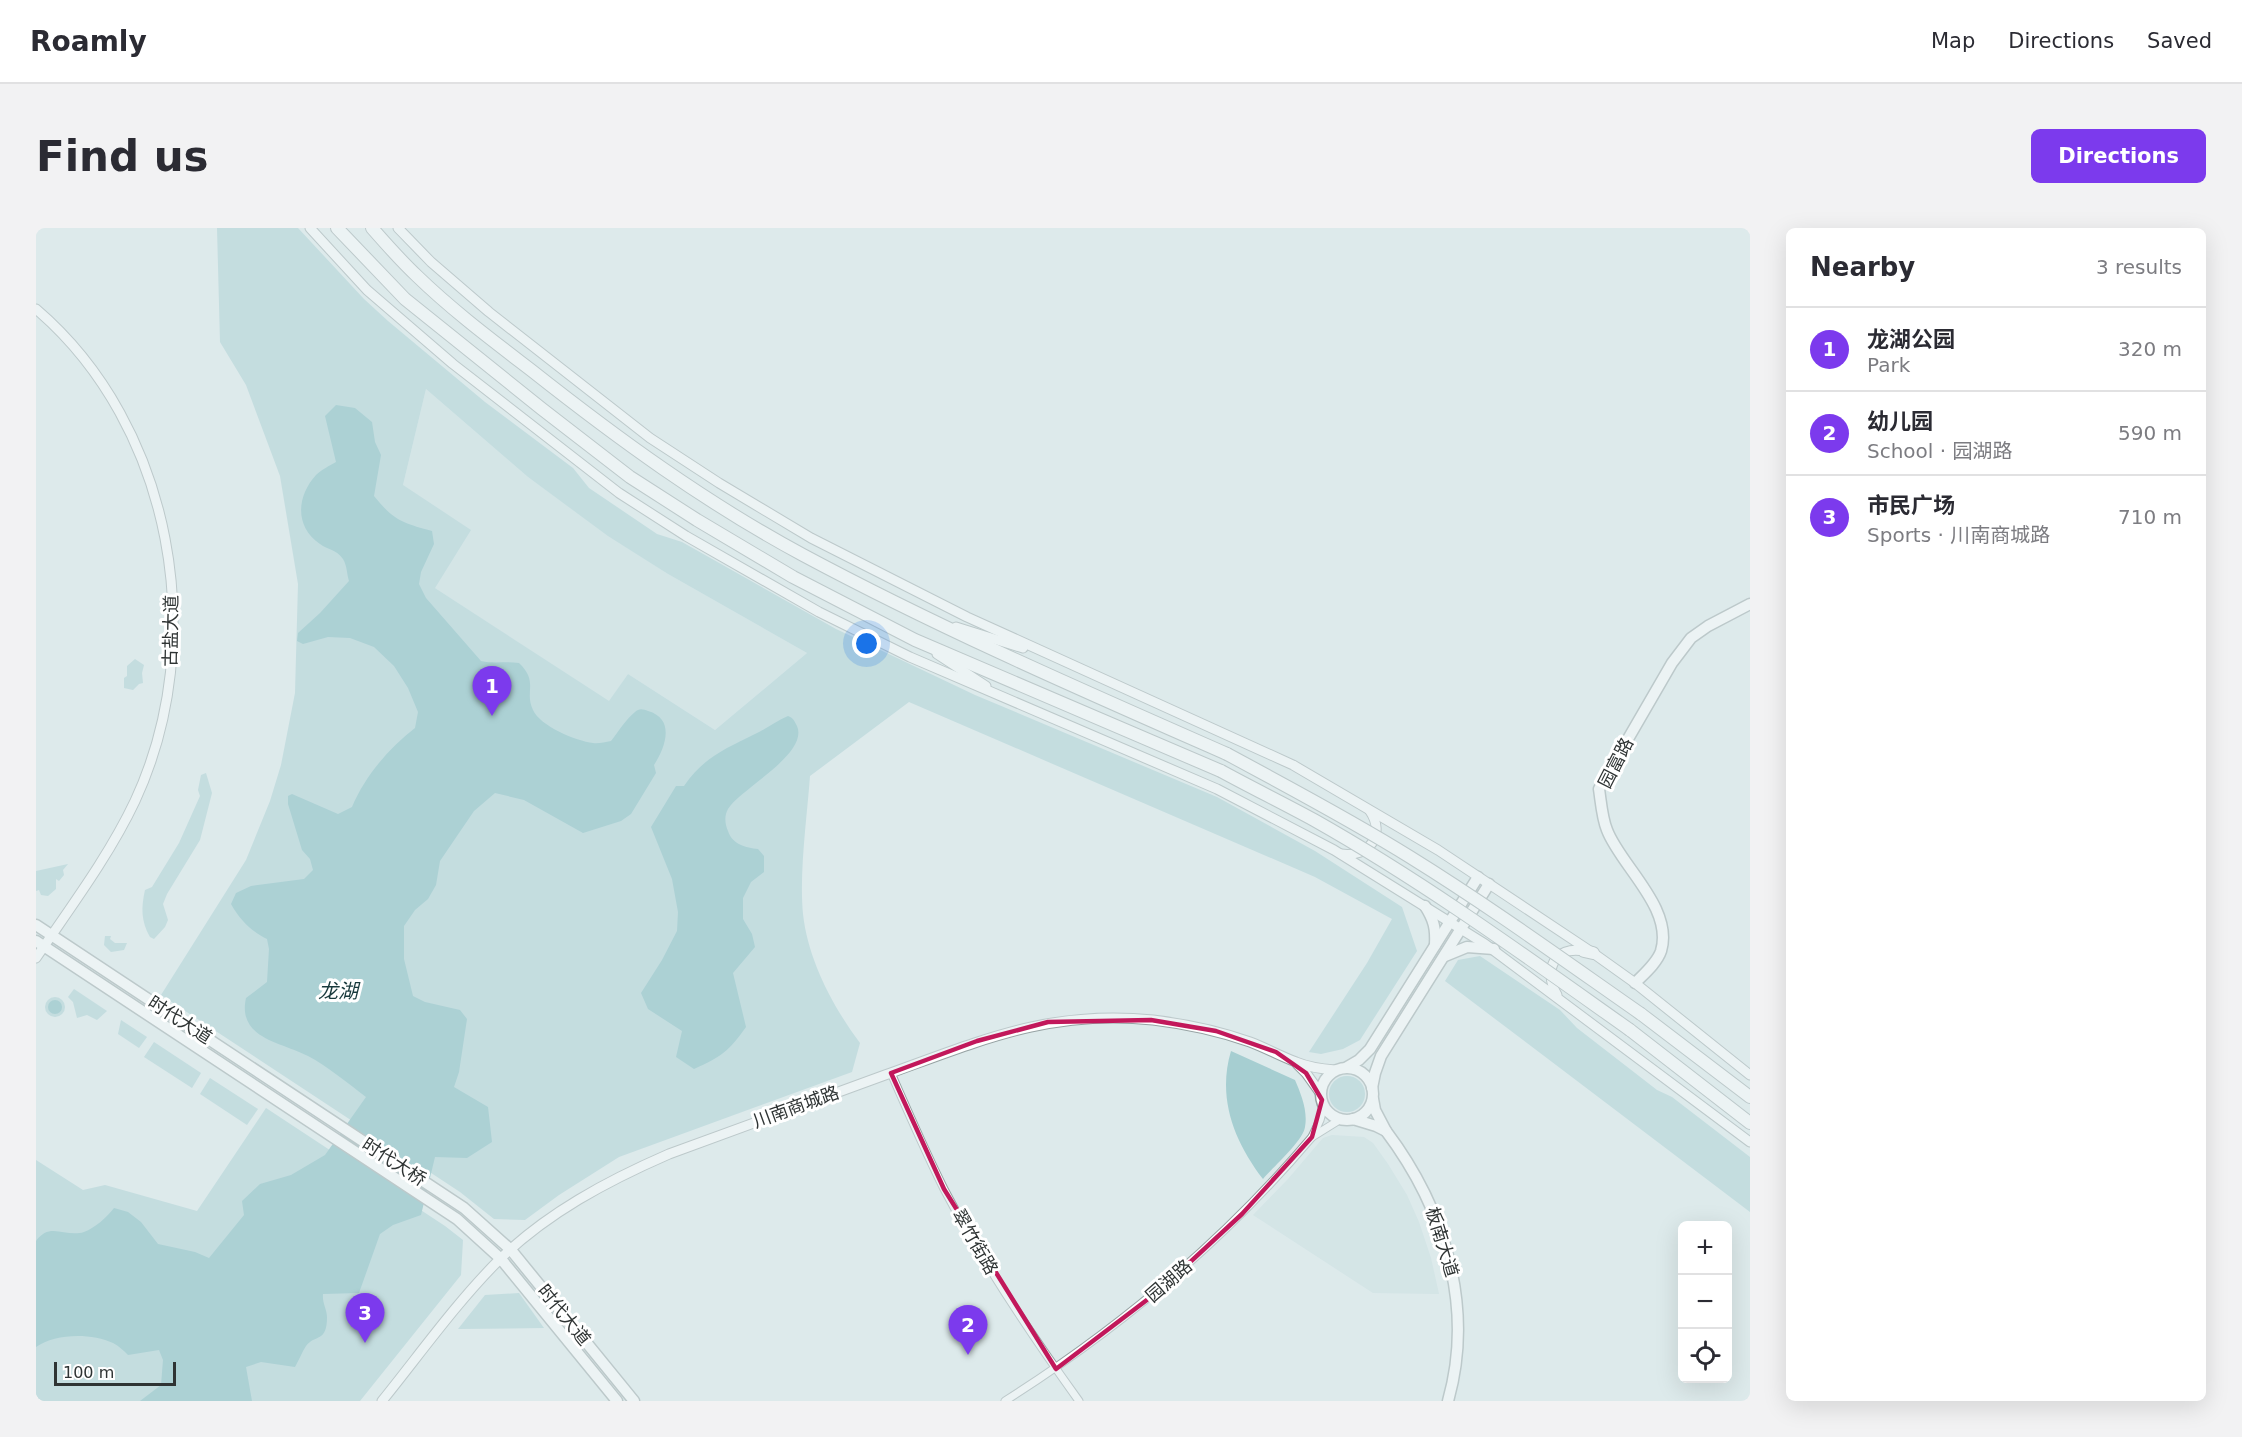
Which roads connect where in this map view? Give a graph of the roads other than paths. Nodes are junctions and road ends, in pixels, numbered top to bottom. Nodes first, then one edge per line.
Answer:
1 (310, 228) edge
2 (331, 228) edge
3 (337, 228) edge
4 (372, 228) edge
5 (398, 228) edge
6 (350, 243) junction
7 (36, 309) edge
8 (1750, 604) edge
9 (926, 618) junction
10 (915, 640) junction
11 (1057, 659) junction
12 (1008, 700) junction
13 (1362, 804) junction
14 (1334, 850) junction
15 (1478, 877) junction
16 (1489, 884) junction
17 (1425, 906) junction
18 (1450, 922) junction
19 (36, 926) edge
20 (1461, 928) junction
21 (51, 936) junction
22 (40, 944) edge
23 (1435, 946) junction
24 (1494, 949) junction
25 (1589, 952) junction
26 (36, 958) edge
27 (1442, 958) junction
28 (1635, 983) junction
29 (1559, 998) junction
30 (1295, 1062) junction
31 (1341, 1069) junction
32 (891, 1073) junction
33 (1750, 1075) edge
34 (1372, 1093) junction
35 (1750, 1096) edge
36 (1322, 1099) junction
37 (324, 1116) joint
38 (1341, 1119) junction
39 (1353, 1119) junction
40 (1750, 1123) edge
41 (318, 1127) joint
42 (1386, 1131) junction
43 (1312, 1137) junction
44 (1750, 1142) edge
45 (464, 1208) joint
46 (458, 1219) joint
47 (511, 1250) junction
48 (501, 1259) junction
49 (1056, 1369) junction
50 (382, 1401) edge
51 (617, 1401) edge
52 (634, 1401) edge
53 (1005, 1401) edge
54 (1079, 1401) edge
55 (1448, 1401) edge

1 - 12 street
2 - 6 highway
3 - 6 highway
4 - 9 highway
5 - 11 street
6 - 10 highway
7 - 21 street, 古盐大道
8 - 28 main road, 园富路
9 - 11 street
9 - 35 highway, bridge
10 - 12 street
10 - 40 highway, bridge
11 - 13 street
12 - 14 street
13 - 14 street
13 - 15 street
14 - 17 street
15 - 16 street
15 - 18 main road
16 - 20 main road
16 - 25 street
17 - 18 street
17 - 23 main road
18 - 20 street
18 - 23 main road
19 - 21 main road, 时代大道
20 - 24 street
20 - 27 main road
21 - 22 street, 古盐大道
21 - 37 main road, 时代大道
22 - 26 street, 古盐大道
22 - 41 main road, 时代大道
23 - 31 main road
24 - 27 main road
24 - 29 street
25 - 28 street
25 - 29 street
27 - 34 main road
28 - 33 street
29 - 44 street
30 - 31 street, 川南商城路
30 - 32 street, 川南商城路
30 - 36 street
31 - 34 main road
31 - 36 main road
32 - 47 street, 川南商城路
32 - 49 street, 翠竹街路
34 - 39 main road
34 - 42 main road, 板南大道
36 - 38 main road
36 - 43 street
37 - 45 main road, 时代大桥
38 - 39 main road
38 - 43 street
39 - 42 main road
41 - 46 main road, 时代大桥
42 - 55 main road, 板南大道
43 - 49 street, 园湖路
45 - 47 main road, 时代大道
46 - 48 main road, 时代大道
47 - 48 street, 川南商城路
47 - 52 main road, 时代大道
48 - 50 street, 川南商城路
48 - 51 main road, 时代大道
49 - 53 street, 园湖路
49 - 54 street, 翠竹街路

